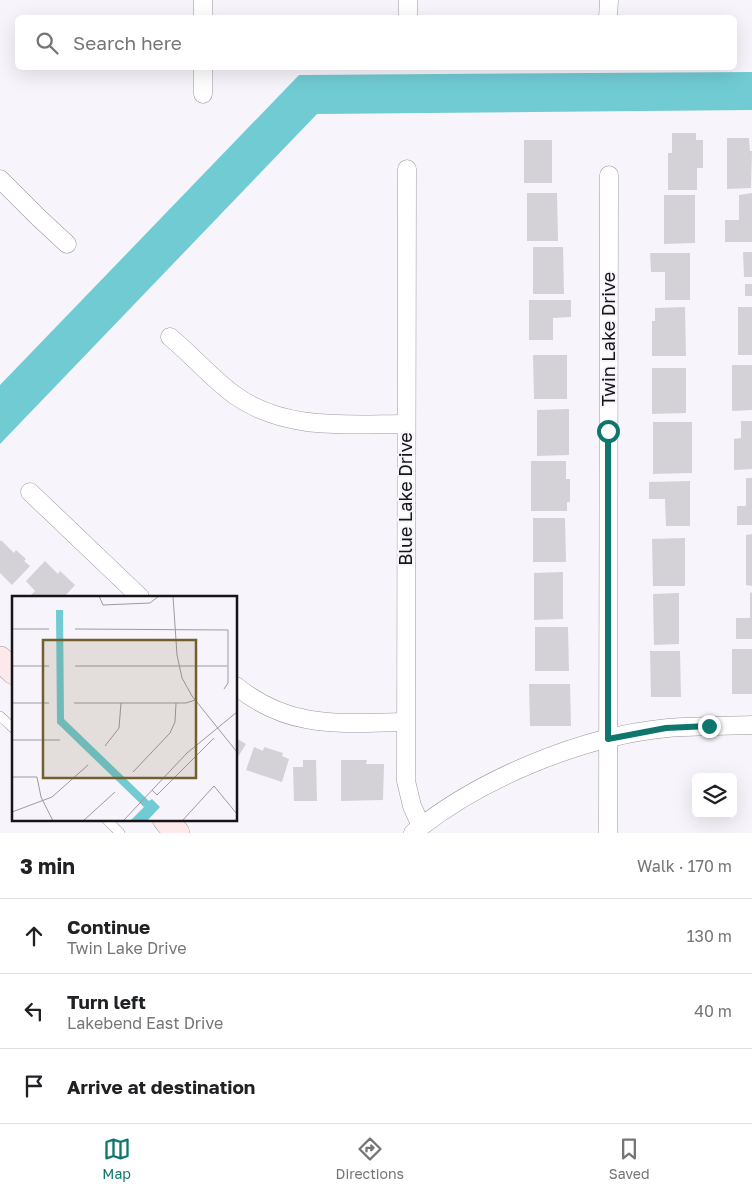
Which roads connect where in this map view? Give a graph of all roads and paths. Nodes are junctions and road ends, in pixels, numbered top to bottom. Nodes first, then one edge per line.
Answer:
1 (203, 0) edge
2 (408, 0) edge
3 (608, 0) edge
4 (203, 15) edge
5 (408, 15) edge
6 (608, 15) edge
7 (203, 70) edge
8 (203, 94) dead end
9 (407, 170) dead end
10 (609, 175) dead end
11 (0, 179) edge
12 (68, 244) dead end
13 (170, 337) dead end
14 (406, 424) junction
15 (30, 492) dead end
16 (139, 596) edge
17 (0, 659) edge
18 (12, 670) edge
19 (238, 687) edge
20 (0, 716) edge
21 (405, 722) junction
22 (752, 726) edge
23 (12, 727) edge
24 (608, 739) junction
25 (107, 820) edge
26 (166, 820) edge
27 (417, 830) edge
28 (120, 833) edge
29 (177, 833) edge
30 (608, 833) edge

1 - 4 street
2 - 5 street
3 - 6 street
7 - 8 street
9 - 14 street, Blue Lake Drive
10 - 24 street, Twin Lake Drive
11 - 12 street
13 - 14 street
14 - 21 street, Blue Lake Drive
15 - 16 street
17 - 18 street
19 - 21 street
20 - 23 lane
21 - 27 street, Blue Lake Drive
22 - 24 street
24 - 27 street
24 - 30 street, Twin Lake Drive
25 - 28 lane
26 - 29 street

